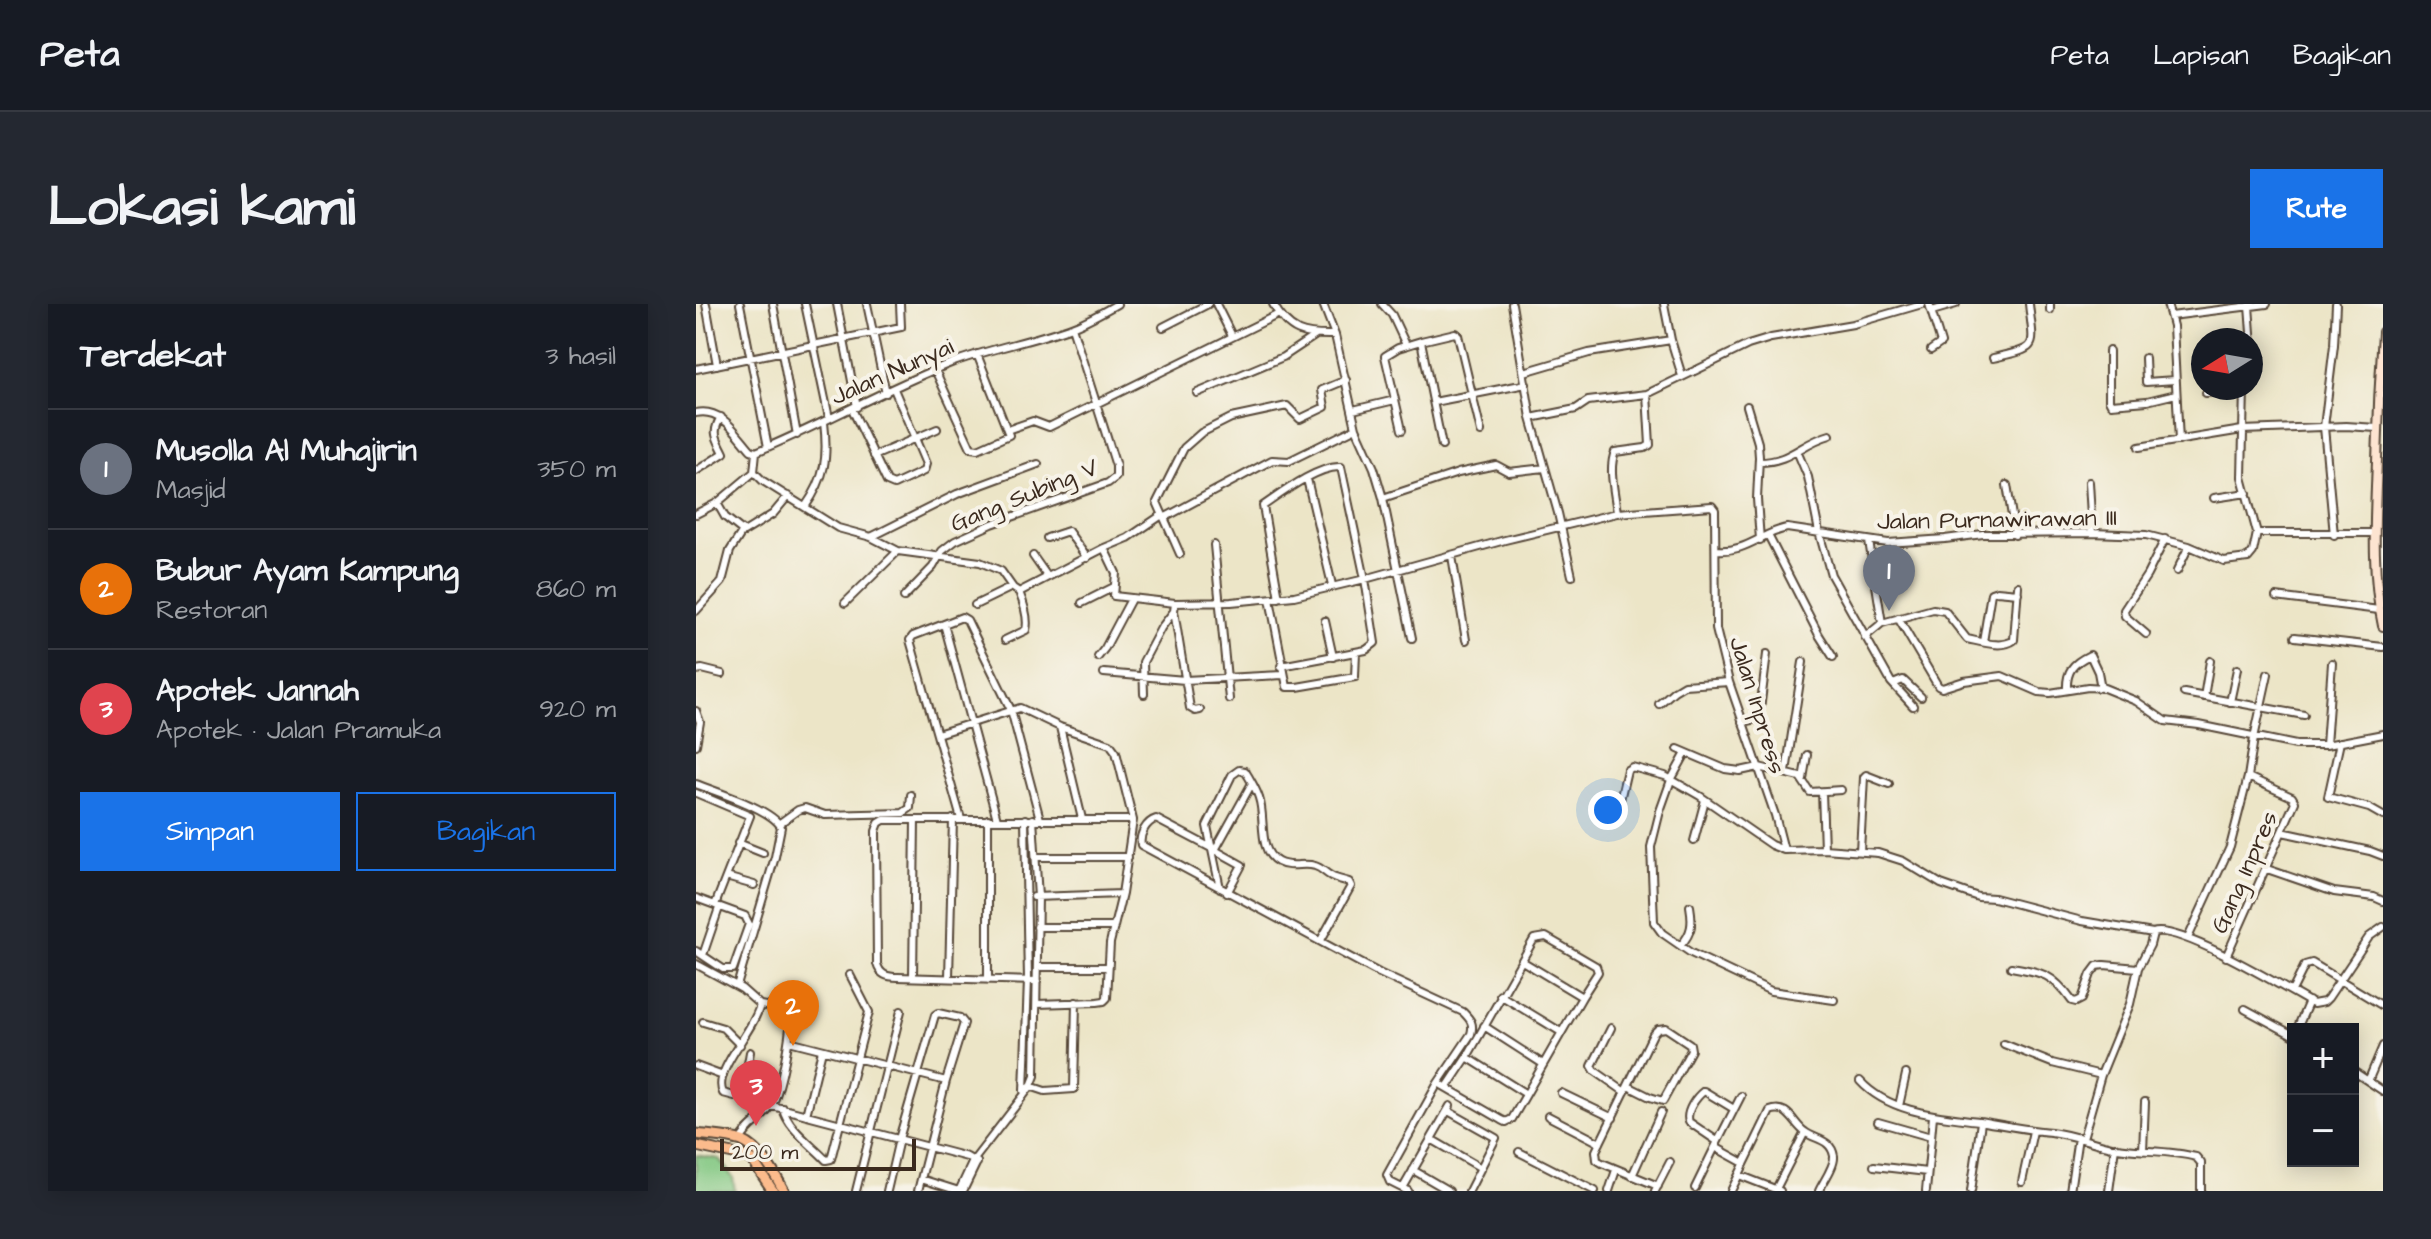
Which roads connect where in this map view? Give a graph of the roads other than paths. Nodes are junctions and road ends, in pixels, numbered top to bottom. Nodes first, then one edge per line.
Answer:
1 (706, 304) edge
2 (740, 304) edge
3 (773, 304) edge
4 (805, 304) edge
5 (837, 304) edge
6 (867, 304) edge
7 (900, 304) edge
8 (1117, 304) edge
9 (1208, 304) edge
10 (1216, 304) edge
11 (1273, 304) edge
12 (1323, 304) edge
13 (1382, 304) edge
14 (1512, 304) edge
15 (1664, 304) edge
16 (1922, 304) edge
17 (1956, 304) edge
18 (2029, 304) edge
19 (2167, 304) edge
20 (2267, 304) edge
21 (2336, 304) edge
22 (2248, 305) edge
23 (1931, 307) edge
24 (1279, 314) junction
25 (2171, 316) junction
26 (1072, 327) junction
27 (1163, 327) dead end
28 (2250, 328) edge
29 (872, 332) junction
30 (2383, 332) edge
31 (1316, 335) junction
32 (1335, 335) junction
33 (1232, 336) junction
34 (843, 338) junction
35 (1671, 340) junction
36 (1421, 341) junction
37 (813, 345) junction
38 (1406, 345) junction
39 (1931, 350) dead end
40 (2109, 351) dead end
41 (782, 353) junction
42 (2382, 353) edge
43 (977, 354) junction
44 (1993, 358) dead end
45 (2145, 358) dead end
46 (751, 359) junction
47 (717, 365) junction
48 (696, 369) edge
49 (935, 370) junction
50 (1524, 372) junction
51 (1682, 376) junction
52 (1346, 380) junction
53 (2175, 380) junction
54 (2146, 382) junction
55 (1526, 384) junction
56 (890, 391) junction
57 (1197, 393) dead end
58 (1647, 394) junction
59 (2176, 394) junction
60 (1472, 395) junction
61 (1395, 400) junction
62 (2243, 400) edge
63 (2147, 401) junction
64 (1434, 402) junction
65 (1096, 404) junction
66 (1747, 406) dead end
67 (854, 408) junction
68 (1353, 410) junction
69 (696, 413) edge
70 (721, 417) junction
71 (1531, 418) junction
72 (826, 420) junction
73 (2324, 427) junction
74 (1356, 428) junction
75 (2377, 428) junction
76 (937, 429) dead end
77 (1007, 430) junction
78 (1402, 430) dead end
79 (2242, 430) junction
80 (1481, 432) dead end
81 (797, 435) junction
82 (1830, 435) dead end
83 (914, 438) junction
84 (2179, 441) junction
85 (1442, 446) dead end
86 (768, 447) junction
87 (2139, 447) dead end
88 (1797, 451) junction
89 (756, 452) junction
90 (874, 456) junction
91 (1759, 462) junction
92 (1038, 464) dead end
93 (1545, 468) junction
94 (696, 471) edge
95 (754, 472) junction
96 (1307, 479) junction
97 (2089, 482) dead end
98 (2007, 485) dead end
99 (2247, 493) junction
100 (788, 496) junction
101 (1383, 498) junction
102 (2214, 498) dead end
103 (717, 503) junction
104 (805, 507) junction
105 (1617, 513) junction
106 (696, 514) edge
107 (1163, 516) junction
108 (2378, 518) edge
109 (1560, 526) junction
110 (742, 532) junction
111 (1819, 532) junction
112 (2092, 533) junction
113 (2257, 533) junction
114 (2374, 533) junction
115 (1768, 535) junction
116 (2015, 535) junction
117 (2334, 535) junction
118 (871, 537) junction
119 (1047, 538) dead end
120 (2165, 539) junction
121 (1760, 540) junction
122 (1869, 541) junction
123 (2379, 544) edge
124 (1214, 545) dead end
125 (2189, 546) junction
126 (1104, 548) junction
127 (1716, 550) junction
128 (898, 551) junction
129 (1180, 554) dead end
130 (1033, 556) dead end
131 (1452, 556) junction
132 (938, 557) junction
133 (1087, 558) junction
134 (1399, 569) junction
135 (2177, 571) dead end
136 (1047, 576) junction
137 (1572, 576) dead end
138 (1365, 579) junction
139 (1332, 585) junction
140 (1012, 587) junction
141 (1114, 587) junction
142 (1019, 592) junction
143 (904, 597) dead end
144 (2276, 597) dead end
145 (1279, 598) junction
146 (1131, 599) junction
147 (1270, 599) junction
148 (1218, 602) junction
149 (845, 603) dead end
150 (1082, 603) dead end
151 (975, 605) dead end
152 (1175, 607) junction
153 (2379, 610) junction
154 (696, 611) edge
155 (1898, 618) junction
156 (1325, 621) dead end
157 (1882, 623) junction
158 (944, 624) junction
159 (2383, 626) edge
160 (2146, 634) dead end
161 (1865, 637) junction
162 (2295, 637) dead end
163 (1412, 638) dead end
164 (1005, 640) dead end
165 (1466, 640) dead end
166 (1983, 642) junction
167 (2383, 647) edge
168 (1356, 652) junction
169 (1767, 654) dead end
170 (1098, 657) dead end
171 (1333, 657) junction
172 (1833, 657) dead end
173 (2210, 661) dead end
174 (1803, 662) dead end
175 (2332, 663) dead end
176 (1281, 666) junction
177 (2237, 669) dead end
178 (696, 670) edge
179 (1104, 673) dead end
180 (722, 674) dead end
181 (2268, 674) dead end
182 (1283, 675) junction
183 (1145, 677) junction
184 (1226, 679) junction
185 (1185, 680) junction
186 (1729, 682) junction
187 (1893, 684) junction
188 (2101, 688) junction
189 (2067, 690) junction
190 (2184, 693) dead end
191 (1144, 694) dead end
192 (1921, 697) dead end
193 (2204, 697) junction
194 (1229, 699) dead end
195 (2230, 702) junction
196 (1659, 704) dead end
197 (1913, 706) dead end
198 (2260, 709) junction
199 (1011, 710) junction
200 (1200, 710) dead end
201 (696, 711) edge
202 (2304, 715) dead end
203 (1742, 722) junction
204 (972, 724) junction
205 (1060, 727) junction
206 (937, 734) junction
207 (2383, 734) edge
208 (2254, 738) junction
209 (2340, 742) junction
210 (696, 745) edge
211 (2326, 745) junction
212 (1678, 749) dead end
213 (1686, 753) junction
214 (1807, 755) dead end
215 (1759, 767) junction
216 (1786, 772) junction
217 (2248, 777) junction
218 (1803, 779) junction
219 (1671, 780) junction
220 (696, 784) edge
221 (1889, 784) dead end
222 (1251, 785) junction
223 (1841, 790) dead end
224 (1822, 792) junction
225 (696, 793) edge
226 (911, 795) dead end
227 (1705, 800) junction
228 (1599, 810) dead end
229 (2383, 816) edge
230 (957, 819) junction
231 (988, 819) junction
232 (997, 819) junction
233 (1033, 819) junction
234 (1082, 819) junction
235 (915, 820) junction
236 (1133, 820) junction
237 (780, 823) junction
238 (2282, 832) junction
239 (1694, 841) dead end
240 (738, 843) junction
241 (1213, 849) junction
242 (1824, 849) junction
243 (1784, 850) junction
244 (1860, 851) junction
245 (763, 853) dead end
246 (2383, 856) edge
247 (1036, 857) junction
248 (1128, 857) junction
249 (2267, 869) junction
250 (726, 877) junction
251 (754, 885) dead end
252 (1220, 888) junction
253 (1227, 893) junction
254 (1122, 894) junction
255 (1026, 897) junction
256 (1038, 897) junction
257 (696, 898) edge
258 (2383, 901) edge
259 (1690, 906) dead end
260 (717, 907) junction
261 (1037, 927) junction
262 (1113, 927) junction
263 (2383, 927) edge
264 (2153, 933) junction
265 (2188, 938) junction
266 (1321, 940) junction
267 (1681, 945) junction
268 (696, 951) edge
269 (703, 955) junction
270 (2226, 957) junction
271 (1522, 961) junction
272 (697, 967) edge
273 (1037, 967) junction
274 (1107, 967) junction
275 (2011, 967) dead end
276 (2138, 968) junction
277 (850, 975) dead end
278 (913, 977) junction
279 (949, 977) junction
280 (2340, 979) junction
281 (988, 980) junction
282 (1032, 981) junction
283 (737, 986) junction
284 (2292, 991) junction
285 (1500, 995) junction
286 (1582, 997) junction
287 (1834, 1000) dead end
288 (2309, 1001) junction
289 (1076, 1002) junction
290 (1037, 1004) junction
291 (760, 1005) junction
292 (2383, 1006) edge
293 (2245, 1009) dead end
294 (901, 1011) dead end
295 (703, 1022) dead end
296 (2300, 1023) edge
297 (1484, 1026) junction
298 (1611, 1028) dead end
299 (1561, 1032) junction
300 (2287, 1034) edge
301 (789, 1041) junction
302 (2004, 1044) dead end
303 (740, 1045) junction
304 (2383, 1046) edge
305 (822, 1050) junction
306 (750, 1052) dead end
307 (1467, 1057) junction
308 (856, 1059) junction
309 (1543, 1064) junction
310 (696, 1066) edge
311 (887, 1067) junction
312 (1906, 1074) dead end
313 (2359, 1074) edge
314 (917, 1075) junction
315 (2101, 1075) junction
316 (723, 1076) junction
317 (2369, 1079) junction
318 (946, 1081) junction
319 (1860, 1081) dead end
320 (1438, 1083) junction
321 (1028, 1084) junction
322 (1447, 1087) junction
323 (1627, 1089) junction
324 (2383, 1091) edge
325 (1561, 1093) dead end
326 (1526, 1094) junction
327 (1741, 1096) dead end
328 (742, 1098) junction
329 (2145, 1102) dead end
330 (773, 1105) junction
331 (1899, 1106) junction
332 (783, 1108) junction
333 (1734, 1109) junction
334 (1661, 1112) dead end
335 (806, 1115) junction
336 (1548, 1116) dead end
337 (1933, 1116) junction
338 (1613, 1118) junction
339 (1878, 1122) dead end
340 (1981, 1122) junction
341 (839, 1124) junction
342 (2033, 1131) junction
343 (870, 1132) junction
344 (1805, 1132) junction
345 (696, 1134) edge
346 (1931, 1137) junction
347 (2080, 1138) junction
348 (899, 1139) junction
349 (1431, 1139) junction
350 (740, 1141) junction
351 (1600, 1143) junction
352 (1716, 1144) junction
353 (696, 1146) edge
354 (930, 1147) junction
355 (2115, 1147) junction
356 (2143, 1151) junction
357 (1519, 1152) dead end
358 (976, 1160) junction
359 (1670, 1162) dead end
360 (1744, 1163) junction
361 (1874, 1166) dead end
362 (1481, 1168) junction
363 (1413, 1170) junction
364 (1616, 1170) junction
365 (1927, 1172) junction
366 (1739, 1175) junction
367 (1632, 1176) junction
368 (921, 1179) junction
369 (2022, 1182) dead end
370 (1695, 1188) dead end
371 (1656, 1189) edge
372 (1404, 1190) edge
373 (1778, 1190) edge
374 (773, 1191) edge
375 (784, 1191) edge
376 (856, 1191) edge
377 (887, 1191) edge
378 (918, 1191) edge
379 (960, 1191) edge
380 (1449, 1191) edge
381 (1469, 1191) edge
382 (1595, 1191) edge
383 (1609, 1191) edge
384 (1731, 1191) edge
385 (1819, 1191) edge
386 (1926, 1191) edge
387 (1971, 1191) edge
388 (2070, 1191) edge
389 (2109, 1191) edge
390 (2201, 1191) edge

1 - 47 street
2 - 46 street
3 - 41 street
4 - 37 street
5 - 34 street
6 - 29 street
7 - 29 street
8 - 26 street, Jalan Nunyai
9 - 27 street
10 - 33 street
11 - 24 street
12 - 32 street
13 - 38 street
14 - 50 street
15 - 35 street
16 - 51 street
17 - 23 street
18 - 44 street
19 - 25 street
20 - 22 street
21 - 73 street
22 - 25 street
22 - 28 street
23 - 39 street
24 - 31 street
24 - 33 street
25 - 53 street
26 - 43 street, Jalan Nunyai
26 - 65 street, Gang Subing V
29 - 34 street
29 - 56 street
30 - 42 street
31 - 32 street
31 - 57 street
32 - 52 street
33 - 65 street
34 - 37 street
34 - 67 street
35 - 50 street
35 - 51 street
36 - 38 street
36 - 60 street
36 - 64 street
37 - 41 street
37 - 72 street
38 - 61 street
40 - 63 street
41 - 46 street
41 - 81 street
42 - 75 street
43 - 49 street, Jalan Nunyai
43 - 77 street
45 - 54 street
46 - 47 street
46 - 86 street
47 - 48 street
49 - 56 street, Jalan Nunyai
49 - 77 street
50 - 55 street
51 - 58 street
52 - 68 street
52 - 107 street
53 - 54 street
53 - 59 street
54 - 63 street
55 - 60 street
55 - 71 street
56 - 67 street, Jalan Nunyai
56 - 83 street
58 - 71 street
58 - 105 street
59 - 63 street
59 - 84 street
60 - 64 street
60 - 80 street
61 - 68 street
61 - 78 street
62 - 79 street
64 - 85 street
65 - 77 street
65 - 132 street, Gang Subing V
66 - 91 street
67 - 72 street, Jalan Nunyai
67 - 90 street
68 - 74 street
69 - 70 street
70 - 89 street
70 - 94 street
71 - 93 street
72 - 81 street, Jalan Nunyai
72 - 104 street
73 - 75 street
73 - 79 street
73 - 117 street
74 - 101 street
74 - 107 street
75 - 108 street
76 - 83 street
79 - 84 street
79 - 99 street
81 - 86 street, Jalan Nunyai
82 - 88 street
83 - 90 street
83 - 90 street
84 - 87 street
86 - 89 street, Jalan Nunyai
88 - 91 street
88 - 111 street
89 - 95 street
91 - 121 street
92 - 118 street
93 - 101 street
93 - 109 street
95 - 100 street
95 - 103 street
96 - 138 street
96 - 139 street
96 - 145 street
97 - 112 street
98 - 116 street
99 - 102 street
99 - 113 street
100 - 104 street
100 - 110 street
101 - 134 street
103 - 106 street
103 - 110 street
104 - 118 street
105 - 109 street, Jalan Inpress
105 - 127 street, Jalan Inpress
107 - 126 street
107 - 129 street
108 - 114 street
109 - 131 street, Jalan Inpress
109 - 137 street
110 - 154 street
111 - 115 street, Jalan Purnawirawan III
111 - 122 street, Jalan Purnawirawan III
111 - 161 street
112 - 116 street, Jalan Purnawirawan III
112 - 120 street, Jalan Purnawirawan III
113 - 117 street
113 - 125 street, Jalan Purnawirawan III
114 - 117 street
114 - 123 street
115 - 121 street, Jalan Purnawirawan III
115 - 172 street
116 - 122 street, Jalan Purnawirawan III
118 - 128 street
119 - 133 street
120 - 125 street, Jalan Purnawirawan III
120 - 160 street
121 - 127 street, Jalan Purnawirawan III
122 - 157 street
123 - 153 street
124 - 148 street
125 - 135 street
126 - 133 street
126 - 141 street
127 - 186 street, Jalan Inpress
128 - 132 street
128 - 149 street
130 - 136 street
131 - 134 street, Jalan Inpress
131 - 165 street
132 - 140 street
132 - 143 street
133 - 136 street
134 - 138 street, Jalan Inpress
134 - 163 street
136 - 142 street
138 - 139 street, Jalan Inpress
138 - 168 street
139 - 145 street, Jalan Inpress
140 - 142 street
140 - 151 street
141 - 146 street
141 - 150 street
142 - 164 street
144 - 153 street
145 - 147 street, Jalan Inpress
146 - 152 street, Jalan Inpress
146 - 170 street
147 - 148 street, Jalan Inpress
147 - 176 street
148 - 152 street, Jalan Inpress
148 - 184 street
152 - 183 street
152 - 185 street
153 - 159 street
155 - 157 street
155 - 166 street
155 - 189 street
156 - 171 street
157 - 161 street
158 - 199 street
158 - 204 street
158 - 206 street
161 - 187 street
162 - 167 street
166 - 166 street
168 - 171 street
168 - 182 street
169 - 203 street
171 - 176 street
173 - 193 street
174 - 216 street
175 - 211 street
176 - 182 street
177 - 195 street
178 - 180 street
179 - 183 street
181 - 198 street
182 - 184 street
183 - 185 street
183 - 191 street
184 - 185 street
184 - 194 street
185 - 200 street
186 - 196 street
186 - 203 street, Jalan Inpress
187 - 192 street
187 - 197 street
188 - 189 street
188 - 189 street
188 - 208 street
190 - 193 street
193 - 195 street
195 - 198 street
198 - 202 street
198 - 208 street
199 - 204 street
199 - 205 street
199 - 233 street
201 - 210 street
203 - 215 street, Jalan Inpress
204 - 206 street
204 - 232 street
205 - 234 street
205 - 236 street
206 - 230 street
207 - 209 street
208 - 211 street
208 - 217 street
209 - 211 street
209 - 229 street
212 - 213 street
213 - 215 street
213 - 219 street
214 - 218 street
215 - 216 street
215 - 243 street, Jalan Inpress
216 - 218 street
217 - 238 street, Gang Inpres
217 - 265 street
218 - 224 street
219 - 227 street
219 - 228 street
219 - 267 street
220 - 237 street
221 - 244 street
222 - 241 street
222 - 241 street
222 - 266 street
223 - 224 street
224 - 242 street
225 - 240 street
226 - 237 street
227 - 239 street
227 - 243 street
230 - 231 street
230 - 235 street
230 - 279 street
231 - 232 street
231 - 281 street
232 - 233 street
233 - 234 street
233 - 247 street
233 - 255 street
234 - 236 street
235 - 278 street
235 - 278 street
236 - 248 street
237 - 283 street
238 - 246 street
238 - 249 street, Gang Inpres
240 - 245 street
240 - 250 street
241 - 252 street
241 - 252 street
241 - 253 street
242 - 243 street
242 - 244 street
244 - 264 street
247 - 248 street
247 - 256 street
248 - 254 street
249 - 258 street
249 - 270 street, Gang Inpres
250 - 251 street
250 - 260 street
252 - 253 street
253 - 266 street
254 - 256 street
254 - 262 street
255 - 256 street
255 - 282 street
256 - 261 street
257 - 260 street
259 - 267 street
260 - 269 street
260 - 269 street
261 - 262 street
261 - 273 street
262 - 274 street
263 - 280 street
264 - 265 street
264 - 276 street
265 - 270 street
266 - 320 street
267 - 287 street
268 - 269 street
270 - 284 street
271 - 285 street
271 - 286 street
271 - 286 street
272 - 283 street
273 - 274 street
273 - 282 street
274 - 289 street
275 - 276 street
276 - 315 street
277 - 308 street
278 - 279 street
279 - 281 street
280 - 284 street
280 - 288 street
280 - 292 street
281 - 282 street
282 - 290 street
282 - 321 street
283 - 291 street
284 - 288 street
285 - 297 street
285 - 299 street
286 - 299 street
288 - 296 street
289 - 290 street
289 - 321 street
290 - 321 street
291 - 301 street
291 - 303 street
293 - 300 street
294 - 311 street
295 - 303 street
297 - 307 street
297 - 309 street
298 - 323 street
299 - 309 street
301 - 305 street
301 - 330 street
302 - 315 street
303 - 316 street
304 - 317 street
305 - 308 street
305 - 335 street
306 - 328 street
307 - 322 street
307 - 326 street
308 - 311 street
308 - 341 street
309 - 326 street
310 - 316 street
311 - 314 street
311 - 343 street
312 - 331 street
313 - 317 street
314 - 318 street
314 - 318 street
314 - 348 street
315 - 347 street
316 - 328 street
317 - 324 street
318 - 354 street
319 - 331 street
320 - 322 street
320 - 372 street
321 - 358 street
322 - 326 street
323 - 323 street
323 - 338 street
325 - 338 street
327 - 333 street
328 - 330 street
329 - 356 street
330 - 332 street
330 - 350 street
331 - 337 street
332 - 335 street
332 - 341 street
333 - 352 street
333 - 352 street
334 - 367 street
335 - 341 street
336 - 351 street
337 - 340 street
337 - 346 street
338 - 351 street
339 - 346 street
340 - 342 street
340 - 387 street
341 - 343 street
342 - 347 street
342 - 369 street
343 - 348 street
343 - 376 street
344 - 360 street
344 - 373 street
344 - 385 street
345 - 350 main road
346 - 365 street
347 - 355 street
347 - 388 street
348 - 354 street
348 - 377 street
349 - 362 street
349 - 362 street
349 - 363 street
350 - 375 main road
351 - 364 street
352 - 360 street
352 - 370 street
353 - 374 main road
354 - 358 street
354 - 368 street
355 - 356 street
355 - 389 street
356 - 390 street
357 - 382 street
358 - 379 street
359 - 371 street
360 - 366 street
361 - 365 street
362 - 381 street
363 - 372 street
363 - 380 street
364 - 367 street
364 - 383 street
365 - 386 street
366 - 373 street
366 - 384 street
367 - 371 street
368 - 378 street
368 - 379 street

